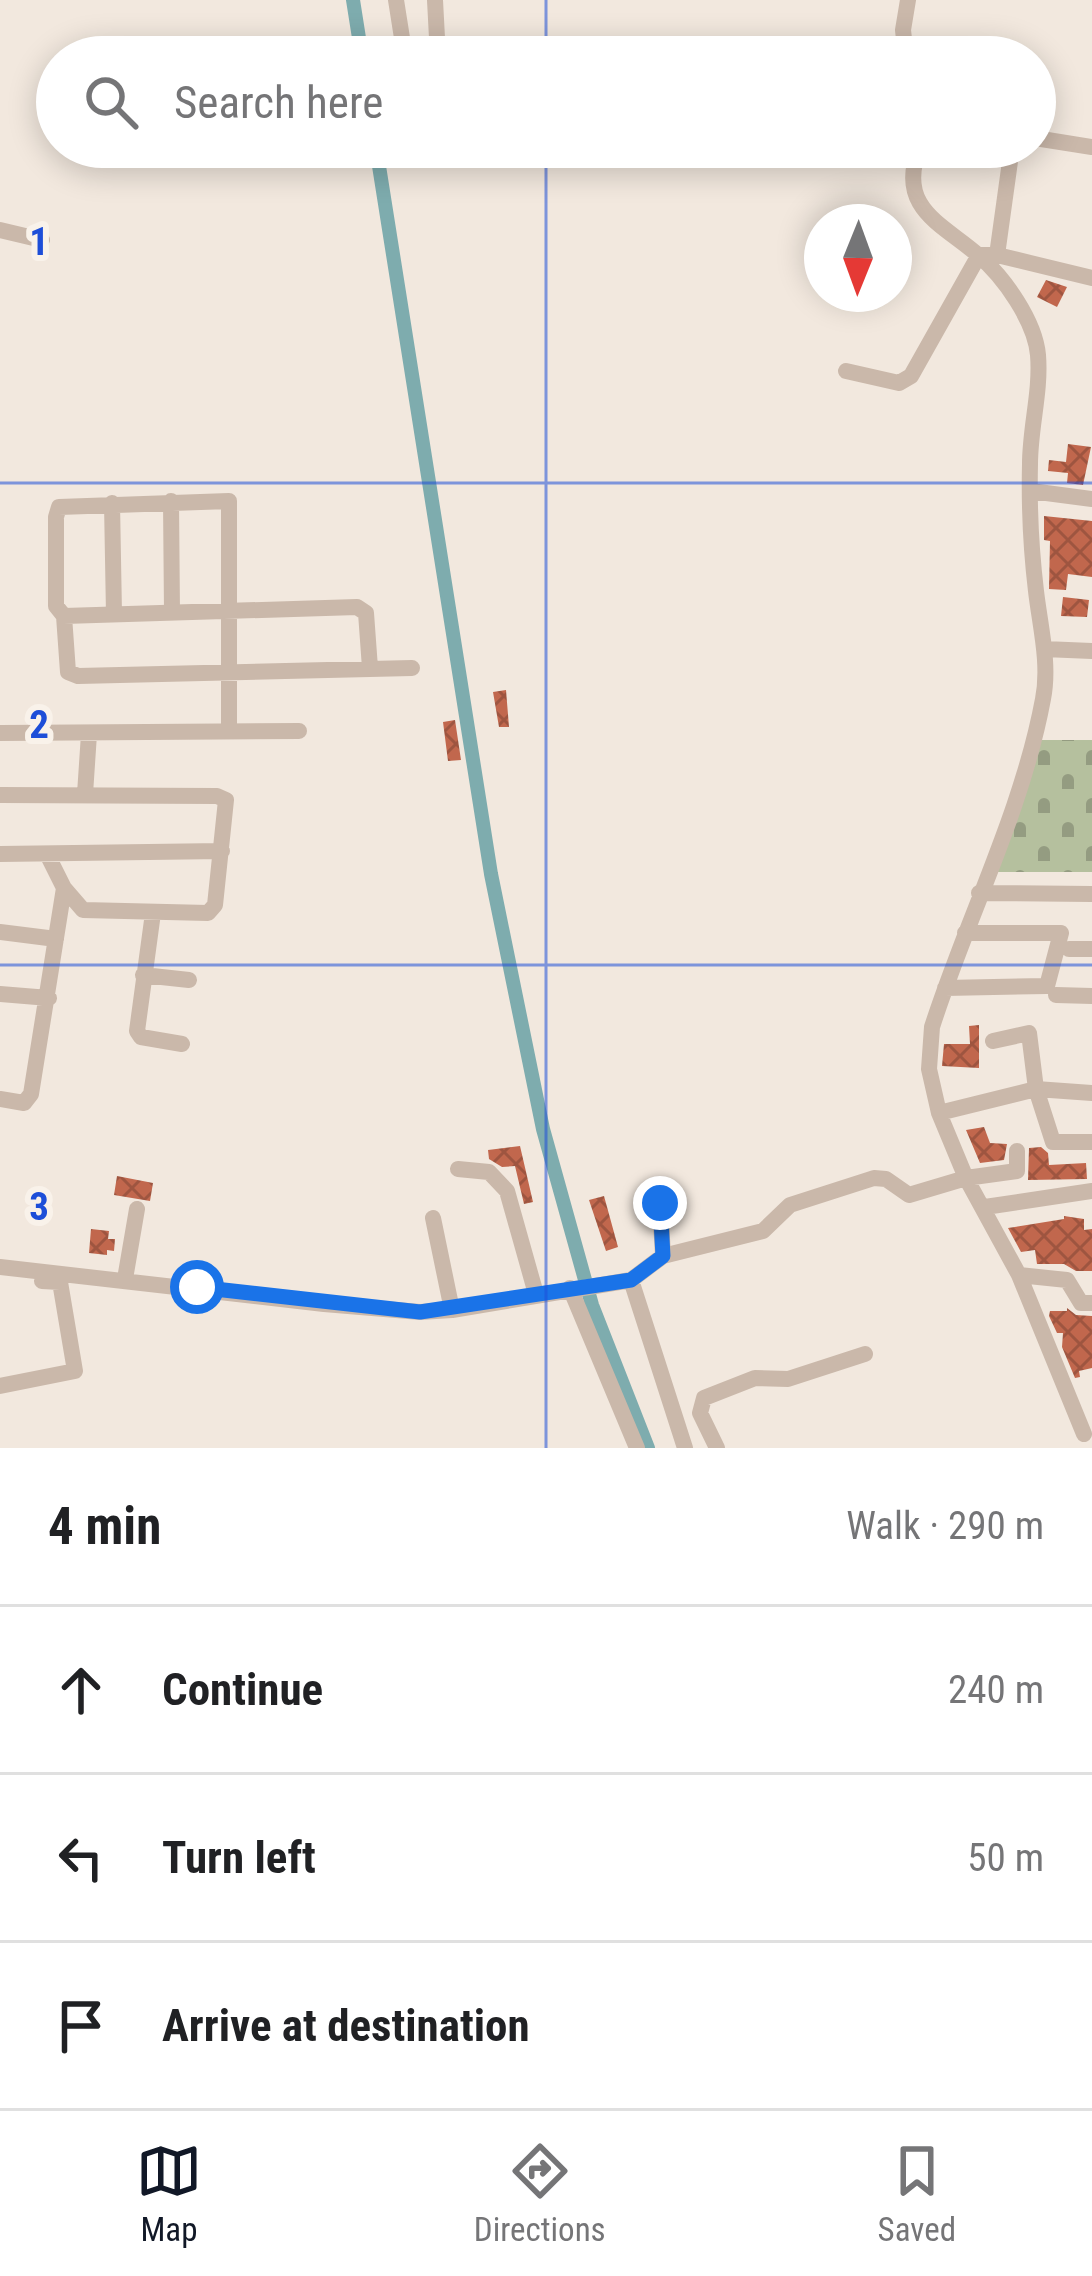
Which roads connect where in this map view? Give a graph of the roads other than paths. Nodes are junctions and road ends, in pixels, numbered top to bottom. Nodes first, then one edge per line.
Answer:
1 (396, 0) edge
2 (435, 0) edge
3 (908, 0) edge
4 (402, 36) edge
5 (437, 36) edge
6 (904, 36) edge
7 (1056, 142) edge
8 (1092, 147) edge
9 (917, 168) edge
10 (1007, 168) edge
11 (0, 230) edge
12 (42, 240) dead end
13 (988, 255) junction
14 (1092, 278) edge
15 (846, 371) dead end
16 (1031, 490) junction
17 (1092, 499) edge
18 (171, 501) junction
19 (112, 503) junction
20 (232, 611) junction
21 (172, 612) junction
22 (114, 614) junction
23 (64, 616) junction
24 (1044, 649) junction
25 (1092, 651) edge
26 (370, 668) junction
27 (412, 668) dead end
28 (229, 670) junction
29 (230, 730) junction
30 (299, 731) dead end
31 (0, 733) edge
32 (89, 734) junction
33 (85, 794) junction
34 (0, 795) edge
35 (222, 851) junction
36 (0, 854) edge
37 (47, 854) junction
38 (64, 888) junction
39 (979, 892) junction
40 (1092, 894) edge
41 (153, 913) junction
42 (0, 932) edge
43 (965, 933) junction
44 (56, 939) junction
45 (1069, 949) dead end
46 (1092, 950) edge
47 (143, 975) junction
48 (189, 980) dead end
49 (945, 988) junction
50 (0, 994) edge
51 (1056, 995) dead end
52 (1092, 996) edge
53 (49, 998) junction
54 (993, 1041) dead end
55 (182, 1044) dead end
56 (1036, 1089) junction
57 (1092, 1093) edge
58 (0, 1099) edge
59 (939, 1112) junction
60 (1092, 1142) edge
61 (1018, 1150) dead end
62 (458, 1169) dead end
63 (966, 1178) junction
64 (1092, 1191) edge
65 (660, 1203) dead end
66 (985, 1207) junction
67 (136, 1209) dead end
68 (433, 1218) dead end
69 (663, 1256) junction
70 (0, 1267) edge
71 (1019, 1275) junction
72 (0, 1278) edge
73 (125, 1279) junction
74 (624, 1281) junction
75 (573, 1288) junction
76 (536, 1294) junction
77 (1092, 1303) edge
78 (452, 1310) junction
79 (865, 1354) dead end
80 (0, 1387) edge
81 (1084, 1434) dead end
82 (637, 1448) edge
83 (685, 1448) edge
84 (717, 1448) edge

1 - 4 street
2 - 5 street
3 - 6 street
7 - 8 street
9 - 13 street
10 - 13 street
11 - 12 street
13 - 14 street
13 - 15 street
13 - 16 street
16 - 17 street
16 - 24 street
18 - 19 street
18 - 20 street
18 - 21 street
19 - 22 street
19 - 23 street
20 - 21 street
20 - 26 street
20 - 28 street
21 - 22 street
22 - 23 street
23 - 28 street
24 - 25 street
24 - 39 street
26 - 27 street
26 - 28 street
28 - 29 street
29 - 30 street
29 - 32 street
31 - 32 street
32 - 33 street
33 - 34 street
33 - 35 street
35 - 37 street
35 - 41 street
36 - 37 street
37 - 38 street
38 - 41 street
38 - 44 street
39 - 40 street
39 - 43 street
41 - 47 street
42 - 44 street
43 - 49 street
43 - 49 street
44 - 53 street
45 - 46 street
47 - 48 street
47 - 55 street
49 - 59 street
50 - 53 street
51 - 52 street
53 - 58 street
54 - 56 street
56 - 57 street
56 - 59 street
56 - 60 street
59 - 63 street
61 - 63 street
62 - 76 street
63 - 66 street
63 - 69 street
64 - 66 street
65 - 69 street
66 - 71 street
67 - 73 street
68 - 78 street
69 - 74 street
70 - 73 street
71 - 77 street
71 - 81 street
72 - 80 street
73 - 78 street
74 - 75 street
74 - 83 street
75 - 76 street
75 - 82 street
76 - 78 street
79 - 84 street

